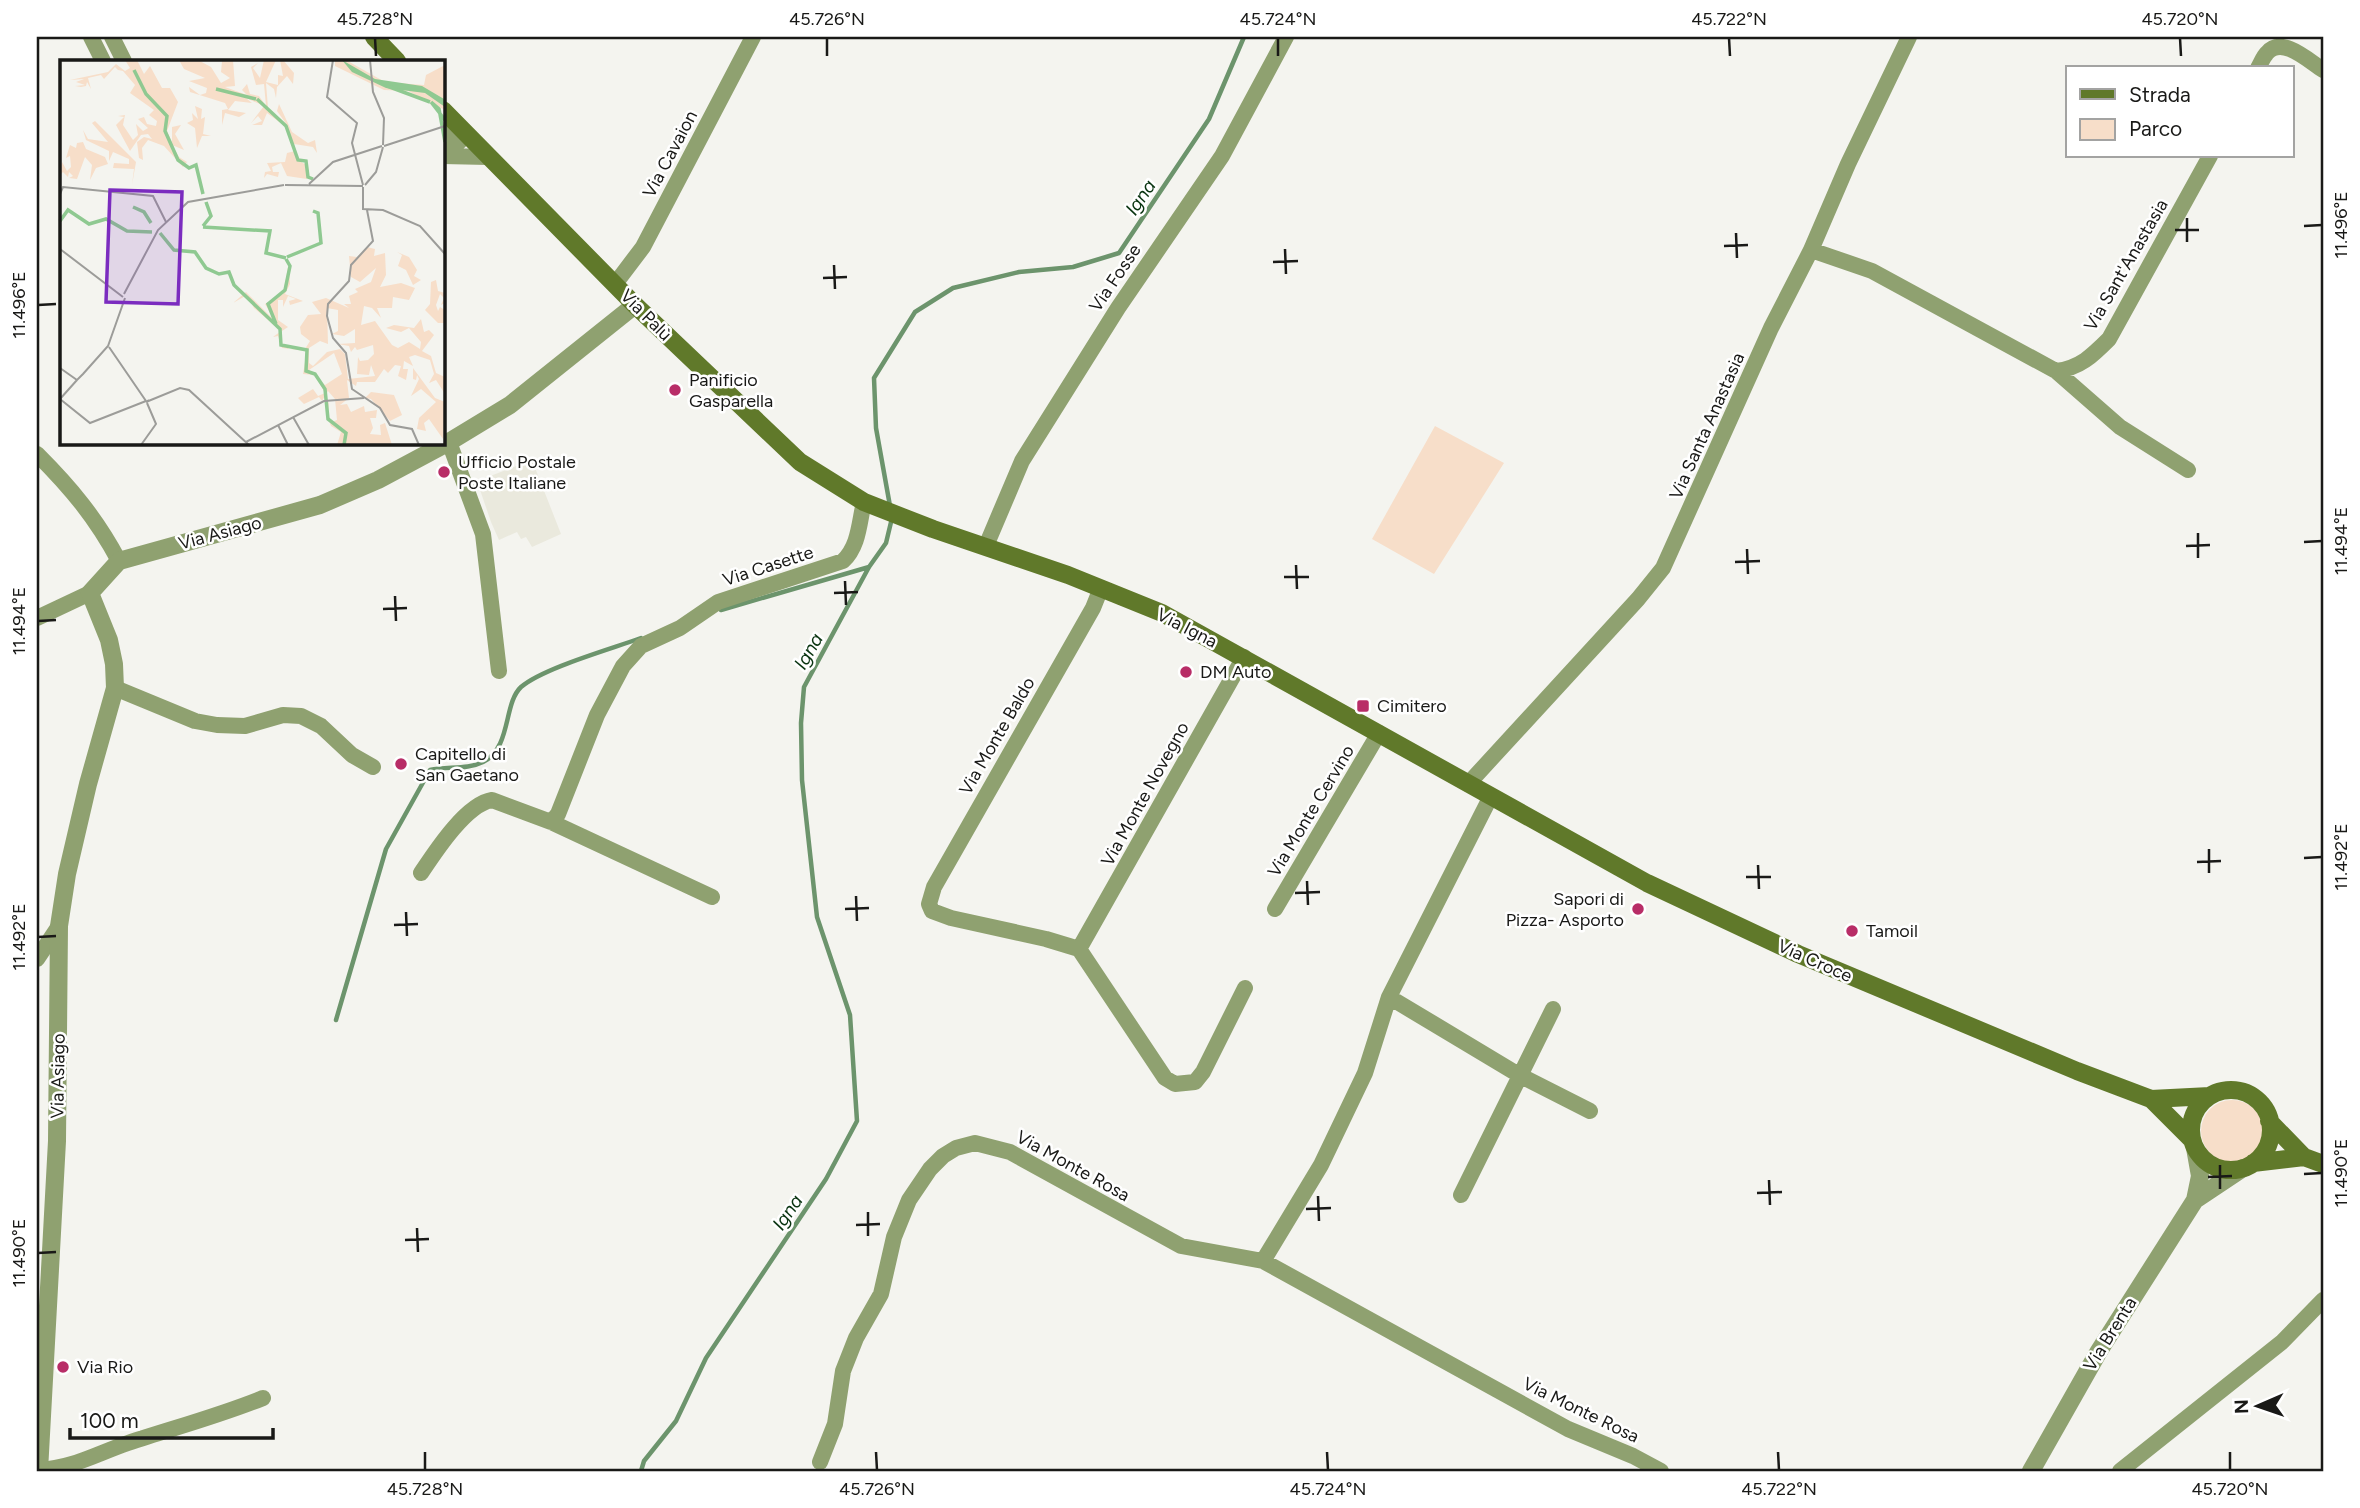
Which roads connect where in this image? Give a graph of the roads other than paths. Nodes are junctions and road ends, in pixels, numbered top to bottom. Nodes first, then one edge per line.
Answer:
1 (91, 37) edge
2 (112, 37) edge
3 (374, 37) edge
4 (753, 37) edge
5 (1286, 37) edge
6 (1909, 37) edge
7 (102, 60) edge
8 (124, 60) edge
9 (396, 60) edge
10 (2259, 66) edge
11 (2323, 71) edge
12 (444, 111) edge
13 (461, 130) junction
14 (444, 137) edge
15 (444, 154) edge
16 (444, 155) edge
17 (488, 157) junction
18 (2209, 158) edge
19 (1811, 250) junction
20 (615, 284) junction
21 (635, 305) junction
22 (2056, 371) junction
23 (449, 442) junction
24 (37, 454) edge
25 (2188, 470) dead end
26 (869, 504) junction
27 (986, 546) junction
28 (119, 561) junction
29 (1101, 588) junction
30 (90, 593) junction
31 (37, 618) edge
32 (1244, 657) junction
33 (499, 671) dead end
34 (115, 688) junction
35 (1379, 733) junction
36 (373, 767) dead end
37 (1468, 784) junction
38 (1492, 796) junction
39 (551, 822) junction
40 (421, 873) dead end
41 (712, 897) dead end
42 (1275, 909) dead end
43 (59, 926) junction
44 (1079, 949) junction
45 (37, 959) edge
46 (1245, 988) dead end
47 (1389, 997) junction
48 (1553, 1009) dead end
49 (1519, 1075) junction
50 (2210, 1096) junction
51 (2151, 1099) junction
52 (1590, 1111) dead end
53 (2269, 1121) junction
54 (2193, 1144) junction
55 (2304, 1157) junction
56 (2323, 1164) edge
57 (2248, 1166) junction
58 (1461, 1195) dead end
59 (2195, 1200) junction
60 (1263, 1261) junction
61 (2323, 1300) edge
62 (42, 1332) edge
63 (263, 1398) dead end
64 (820, 1462) dead end
65 (39, 1471) edge
66 (1661, 1471) edge
67 (2031, 1471) edge
68 (2120, 1471) edge

1 - 7 street
2 - 8 street
3 - 9 main road
4 - 20 street, Via Cavaion
5 - 27 street, Via Fosse
6 - 19 street, Via Santa Anastasia
10 - 11 street
12 - 13 main road, Via Palù
13 - 14 street
13 - 15 street
13 - 17 main road, Via Palù
16 - 17 street
17 - 20 main road, Via Palù
18 - 22 street, Via Sant'Anastasia
19 - 22 street
19 - 37 street, Via Santa Anastasia
20 - 21 main road, Via Palù
21 - 23 street, Via Asiago
21 - 26 main road, Via Palù
22 - 25 street
23 - 28 street, Via Asiago
23 - 33 street
24 - 28 street
26 - 27 main road, Via Igna
26 - 39 street, Via Casette
27 - 29 main road, Via Igna
28 - 30 street
29 - 32 main road, Via Igna
29 - 44 street, Via Monte Baldo
30 - 31 street
30 - 34 street, Via Asiago
32 - 35 main road, Via Igna
32 - 44 street, Via Monte Novegno
34 - 36 street
34 - 43 street, Via Asiago
35 - 37 main road, Via Igna
35 - 42 street, Via Monte Cervino
37 - 38 main road, Via Igna
38 - 47 street
38 - 51 main road, Via Croce
39 - 40 street
39 - 41 street
43 - 45 street, Via Asiago
43 - 62 street, Via Asiago
44 - 46 street
47 - 49 street
47 - 60 street
48 - 49 street
49 - 52 street
49 - 58 street
50 - 51 main road, Via Croce
50 - 53 main road, Via Croce
50 - 54 main road
51 - 54 main road, Via Croce
53 - 55 main road
53 - 57 main road
54 - 57 main road, Via Croce
54 - 59 street, Via Brenta
55 - 56 main road
55 - 57 main road, Via Croce
57 - 59 street, Via Brenta
59 - 67 street, Via Brenta
60 - 64 street, Via Monte Rosa
60 - 66 street, Via Monte Rosa
61 - 68 street
62 - 65 street
63 - 65 street

